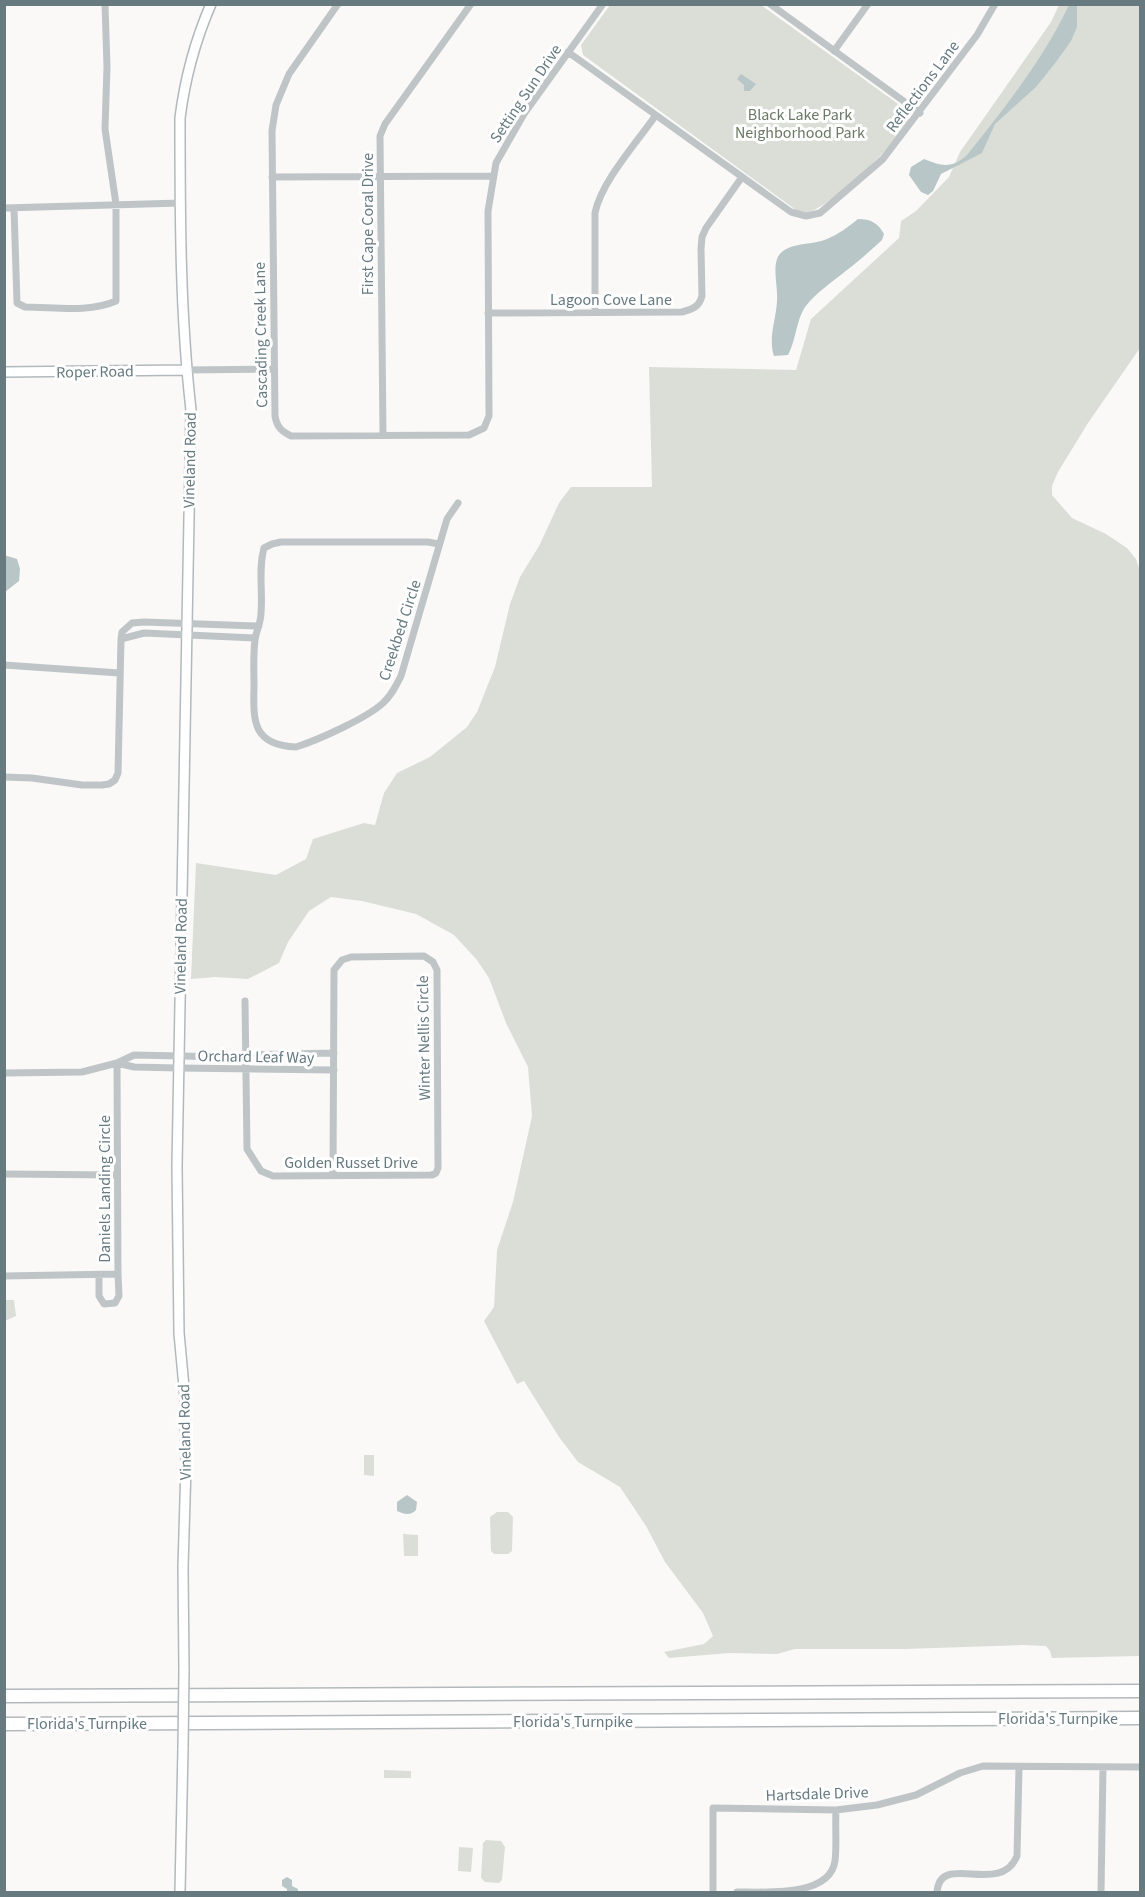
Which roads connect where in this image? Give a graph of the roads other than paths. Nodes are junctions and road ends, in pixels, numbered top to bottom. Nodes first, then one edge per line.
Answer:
1 (105, 4) edge
2 (211, 4) edge
3 (338, 4) edge
4 (471, 4) edge
5 (603, 4) edge
6 (770, 4) edge
7 (868, 4) edge
8 (995, 4) edge
9 (834, 51) junction
10 (568, 52) junction
11 (920, 113) junction
12 (656, 115) junction
13 (493, 176) junction
14 (272, 177) junction
15 (381, 177) junction
16 (742, 177) junction
17 (181, 203) junction
18 (116, 204) junction
19 (4, 208) edge
20 (14, 208) junction
21 (595, 312) junction
22 (488, 313) junction
23 (274, 369) junction
24 (186, 370) junction
25 (4, 372) edge
26 (383, 435) junction
27 (458, 503) dead end
28 (439, 544) junction
29 (144, 622) junction
30 (187, 624) junction
31 (259, 626) junction
32 (144, 633) junction
33 (186, 636) junction
34 (255, 638) junction
35 (121, 639) junction
36 (4, 665) edge
37 (119, 674) junction
38 (4, 777) edge
39 (245, 1001) dead end
40 (334, 1053) junction
41 (143, 1055) junction
42 (246, 1055) junction
43 (178, 1056) junction
44 (220, 1057) junction
45 (117, 1063) junction
46 (143, 1067) junction
47 (178, 1068) junction
48 (220, 1068) junction
49 (245, 1070) junction
50 (334, 1070) junction
51 (4, 1073) edge
52 (436, 1173) joint
53 (4, 1174) edge
54 (117, 1175) junction
55 (333, 1175) junction
56 (99, 1275) junction
57 (118, 1275) junction
58 (4, 1276) edge
59 (1140, 1691) edge
60 (4, 1696) edge
61 (1140, 1718) edge
62 (4, 1724) edge
63 (1103, 1767) junction
64 (1140, 1767) edge
65 (1019, 1768) junction
66 (836, 1810) junction
67 (180, 1893) edge
68 (713, 1893) edge
69 (737, 1893) edge
70 (937, 1893) edge
71 (1101, 1893) edge

1 - 18 street
2 - 17 main road, Vineland Road
3 - 14 street, Cascading Creek Lane
4 - 15 street, First Cape Coral Drive
5 - 10 street, Setting Sun Drive
6 - 9 street
7 - 9 street
8 - 11 street, Reflections Lane
9 - 11 street
10 - 12 street, Reflections Lane
10 - 13 street, Setting Sun Drive
11 - 16 street, Reflections Lane
12 - 16 street, Reflections Lane
12 - 21 street
13 - 15 street
13 - 22 street, Setting Sun Drive
14 - 15 street
14 - 23 street, Cascading Creek Lane
15 - 26 street, First Cape Coral Drive
16 - 21 street, Lagoon Cove Lane
17 - 18 street
17 - 24 main road, Vineland Road
18 - 20 street
18 - 20 street
19 - 20 street
21 - 22 street, Lagoon Cove Lane
22 - 26 street, Cascading Creek Lane
23 - 24 street
23 - 26 street, Cascading Creek Lane
24 - 25 main road, Roper Road
24 - 30 main road, Vineland Road
27 - 28 street, Creekbed Circle
28 - 31 street, Creekbed Circle
28 - 34 street, Creekbed Circle
29 - 30 street
29 - 32 street
29 - 35 street
30 - 31 street
30 - 33 main road, Vineland Road
31 - 34 street, Creekbed Circle
32 - 33 street
32 - 35 street
33 - 34 street
33 - 43 main road, Vineland Road
35 - 37 street
36 - 37 street
37 - 38 street
39 - 42 street, Golden Russet Drive
40 - 42 street, Orchard Leaf Way
40 - 50 street, Winter Nellis Circle
40 - 52 street, Winter Nellis Circle
41 - 43 street
41 - 45 street
41 - 46 street
42 - 44 street, Orchard Leaf Way
42 - 49 street, Golden Russet Drive
43 - 44 street, Orchard Leaf Way
43 - 47 main road, Vineland Road
44 - 48 street
45 - 46 street
45 - 51 street
45 - 54 street, Daniels Landing Circle
46 - 47 street
47 - 48 street, Orchard Leaf Way
47 - 67 main road, Vineland Road, bridge
48 - 49 street, Orchard Leaf Way
49 - 50 street, Orchard Leaf Way
49 - 55 street, Golden Russet Drive
50 - 55 street, Winter Nellis Circle
52 - 55 street, Golden Russet Drive
53 - 54 street
54 - 57 street, Daniels Landing Circle
56 - 57 street, Daniels Landing Circle
56 - 57 street
56 - 58 street, Daniels Landing Circle
59 - 60 highway, Florida's Turnpike
61 - 62 highway, Florida's Turnpike
63 - 64 street, Hartsdale Drive
63 - 65 street, Hartsdale Drive
63 - 71 street
65 - 66 street, Hartsdale Drive
65 - 70 street
66 - 68 street, Hartsdale Drive
66 - 69 street

